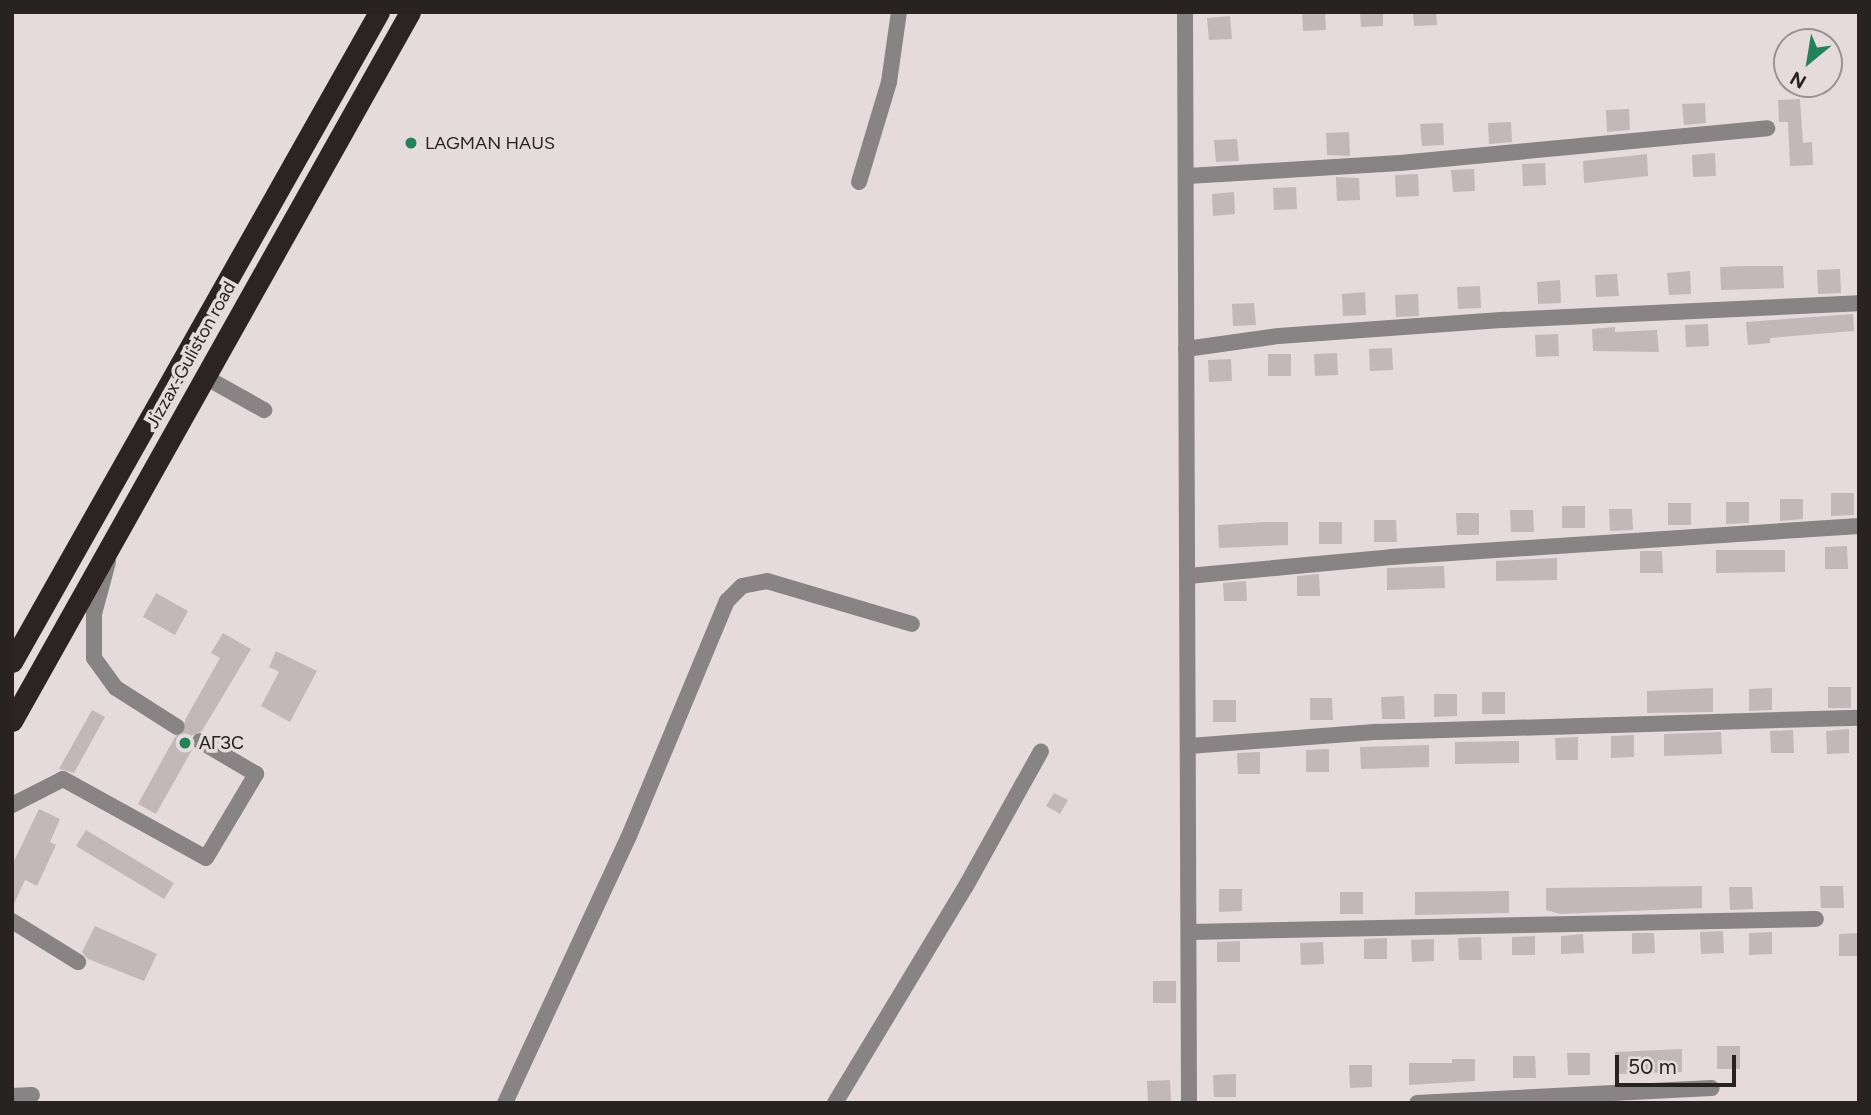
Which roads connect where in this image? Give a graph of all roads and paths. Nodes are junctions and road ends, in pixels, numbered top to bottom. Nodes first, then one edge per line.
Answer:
1 (379, 12) edge
2 (410, 12) edge
3 (899, 12) edge
4 (1185, 12) edge
5 (1767, 128) dead end
6 (1188, 176) junction
7 (859, 182) dead end
8 (1859, 303) edge
9 (1186, 349) junction
10 (181, 363) junction
11 (205, 377) junction
12 (264, 410) dead end
13 (1859, 526) edge
14 (113, 542) junction
15 (1188, 576) junction
16 (912, 624) dead end
17 (12, 662) edge
18 (1859, 718) edge
19 (12, 721) edge
20 (177, 727) tunnel mouth
21 (200, 741) tunnel mouth
22 (1189, 746) junction
23 (1041, 751) dead end
24 (12, 805) edge
25 (1815, 919) dead end
26 (12, 920) edge
27 (1190, 932) junction
28 (78, 962) dead end
29 (1712, 1088) dead end
30 (12, 1096) edge
31 (32, 1096) dead end
32 (505, 1103) edge
33 (835, 1103) edge
34 (1189, 1103) edge
35 (1417, 1103) edge

1 - 10 highway, Jizzax-Guliston road
2 - 11 highway, Jizzax-Guliston road
3 - 7 street
4 - 6 street
5 - 6 street
6 - 9 street
8 - 9 street
9 - 15 street
10 - 11 highway
10 - 17 highway, Jizzax-Guliston road
11 - 12 street
11 - 14 highway, Jizzax-Guliston road
13 - 15 street
14 - 19 highway, Jizzax-Guliston road
14 - 20 street
15 - 22 street
16 - 32 street
18 - 22 street
21 - 24 street
22 - 27 street
23 - 33 street
25 - 27 street
26 - 28 street
27 - 34 street
29 - 35 street
30 - 31 street

